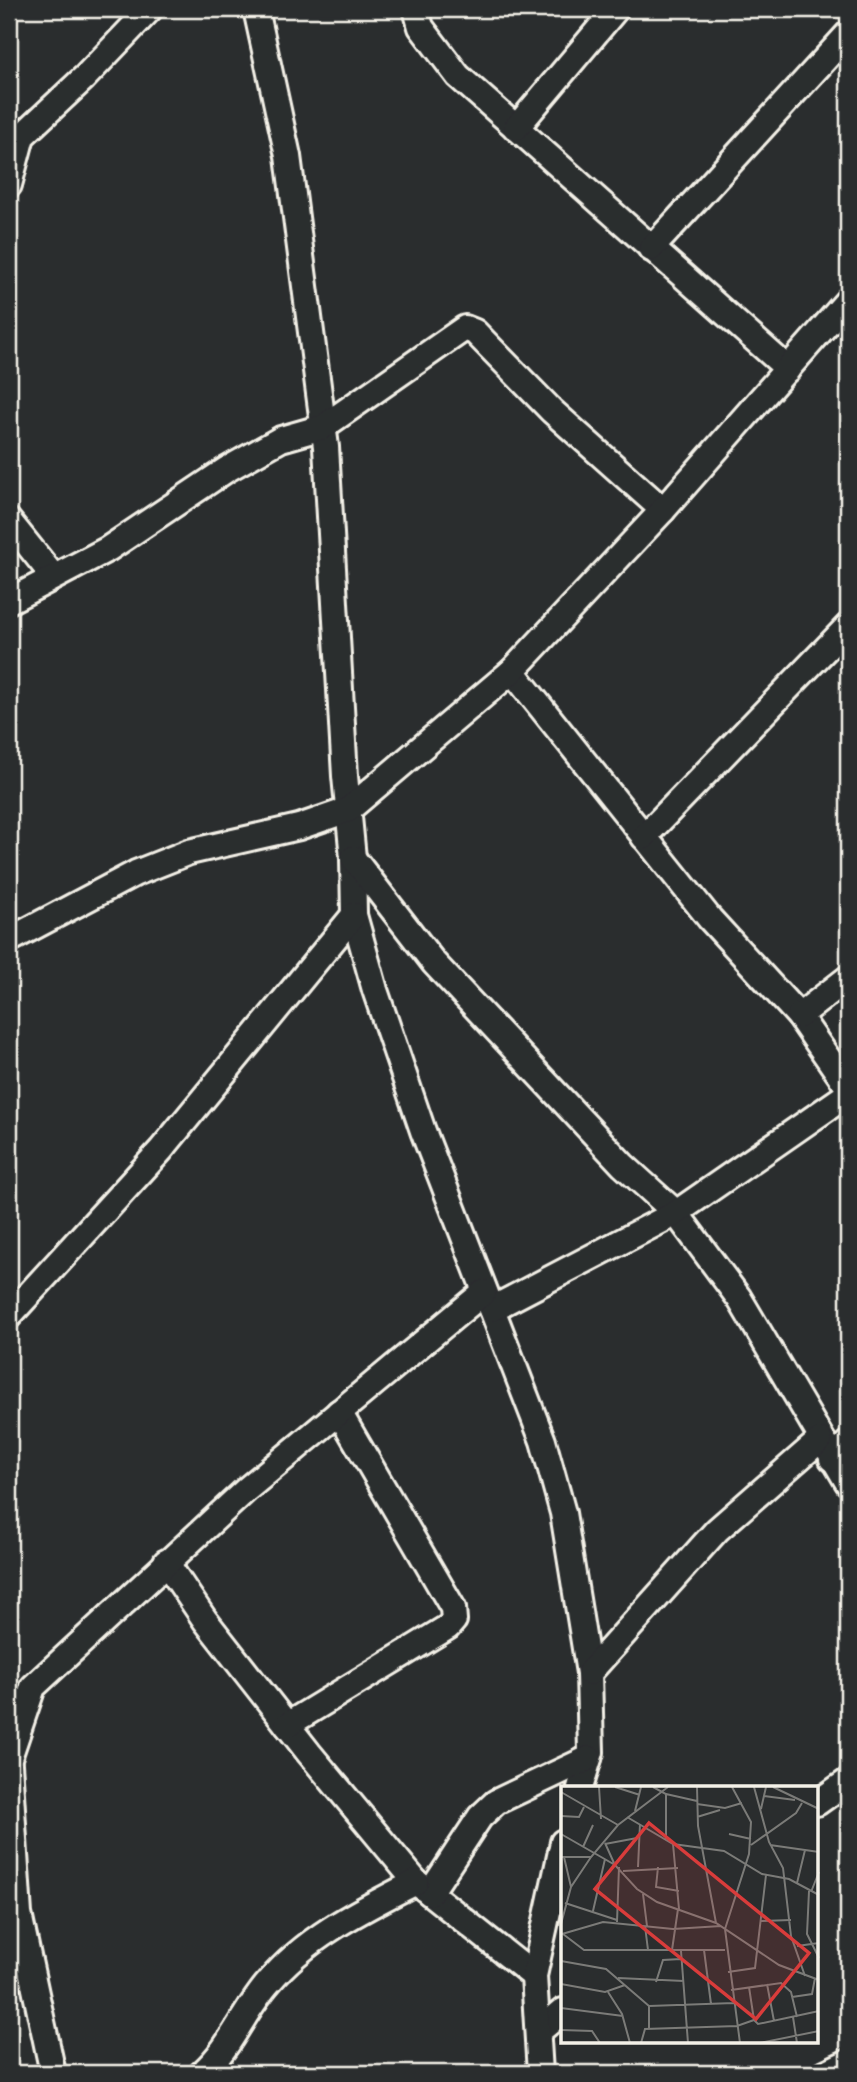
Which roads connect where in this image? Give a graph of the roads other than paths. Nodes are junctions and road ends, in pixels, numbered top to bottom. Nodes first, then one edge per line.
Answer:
1 (150, 9) edge
2 (256, 9) edge
3 (416, 9) edge
4 (615, 9) edge
5 (848, 34) edge
6 (516, 128) junction
7 (15, 131) edge
8 (9, 185) edge
9 (652, 249) junction
10 (848, 300) edge
11 (788, 369) junction
12 (324, 427) junction
13 (663, 510) junction
14 (9, 521) edge
15 (53, 576) junction
16 (9, 601) edge
17 (848, 626) edge
18 (512, 671) junction
19 (348, 810) junction
20 (644, 837) junction
21 (353, 858) junction
22 (354, 915) junction
23 (9, 940) edge
24 (848, 978) edge
25 (799, 1016) junction
26 (848, 1087) edge
27 (848, 1094) edge
28 (676, 1213) junction
29 (488, 1300) junction
30 (9, 1316) edge
31 (339, 1412) junction
32 (833, 1447) edge
33 (848, 1483) edge
34 (166, 1563) junction
35 (589, 1673) junction
36 (287, 1725) junction
37 (9, 1758) edge
38 (589, 1758) junction
39 (9, 1764) edge
40 (848, 1781) edge
41 (581, 1786) edge
42 (818, 1802) edge
43 (12, 1850) edge
44 (561, 1851) edge
45 (423, 1888) junction
46 (534, 1976) junction
47 (561, 2013) edge
48 (538, 2032) junction
49 (848, 2062) edge
50 (53, 2073) edge
51 (202, 2073) edge
52 (540, 2073) edge
53 (825, 2073) edge

1 - 7 street
2 - 12 street
3 - 6 street
4 - 6 street
5 - 9 street
6 - 9 street
7 - 8 street
9 - 11 street
10 - 11 street
11 - 13 street
12 - 13 street
12 - 15 street
12 - 19 street
13 - 18 street
14 - 15 street
15 - 16 street
17 - 20 street
18 - 19 street
18 - 20 street
19 - 21 street
19 - 23 street
20 - 25 street
21 - 22 street
21 - 28 street
22 - 29 street
22 - 30 street
24 - 25 street
25 - 26 street
27 - 28 street
28 - 29 street
28 - 32 street
29 - 31 street
29 - 35 street
31 - 34 street
31 - 36 street
32 - 33 street
32 - 35 street
34 - 36 street
34 - 37 street
35 - 38 street
36 - 45 street
38 - 41 street
38 - 45 street
39 - 43 street
40 - 42 street
43 - 50 street
44 - 46 street
45 - 46 street
45 - 51 street
46 - 48 street
47 - 48 street
48 - 52 street
49 - 53 street

